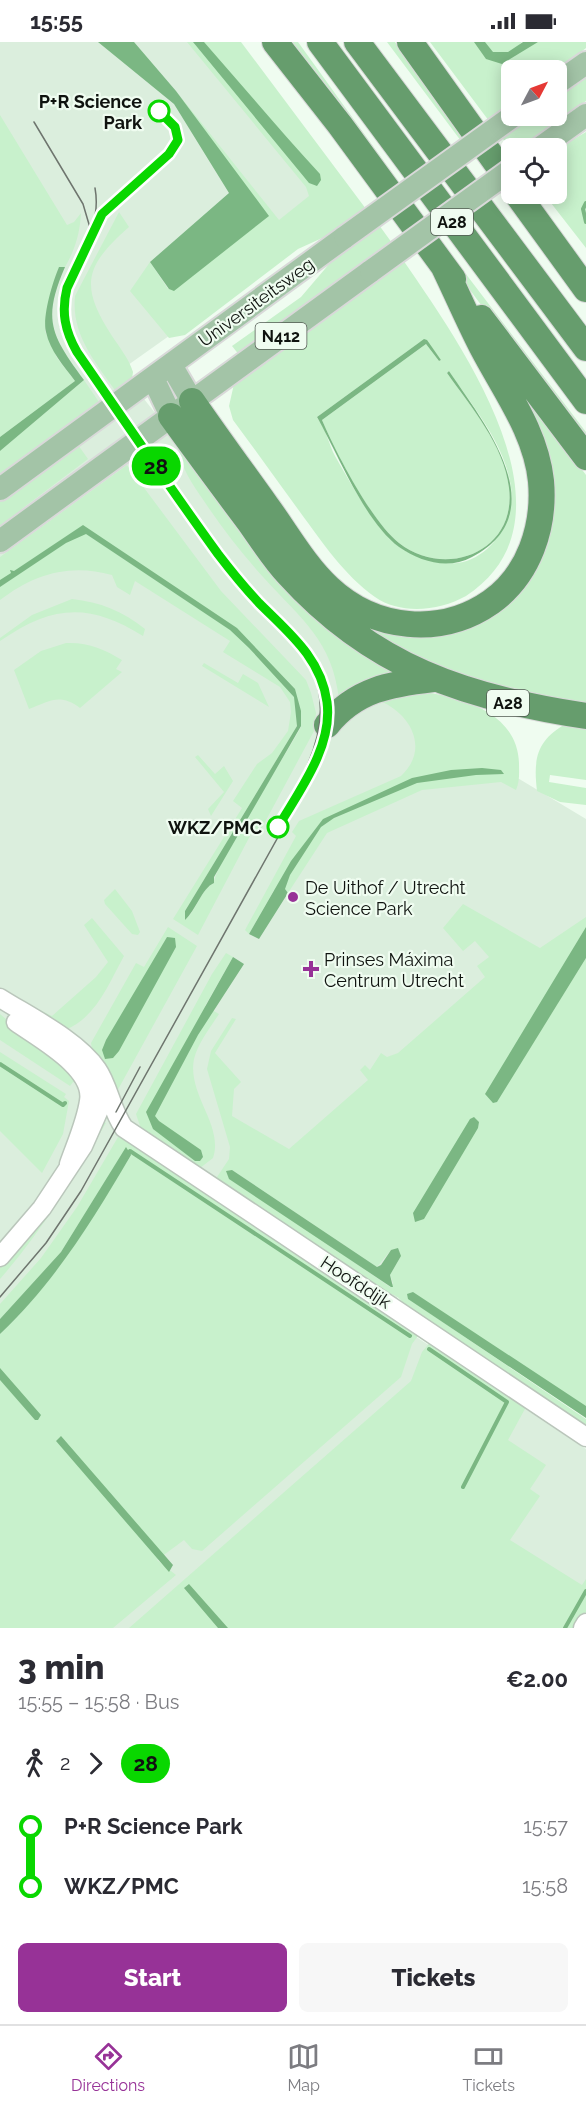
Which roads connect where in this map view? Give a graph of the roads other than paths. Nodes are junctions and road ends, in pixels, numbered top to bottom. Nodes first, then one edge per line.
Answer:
1 (275, 42) edge
2 (320, 42) edge
3 (357, 42) edge
4 (410, 42) edge
5 (586, 63) edge
6 (567, 76) edge
7 (586, 115) edge
8 (501, 125) edge
9 (555, 138) edge
10 (485, 148) junction
11 (501, 166) edge
12 (501, 170) edge
13 (501, 177) edge
14 (524, 204) edge
15 (533, 204) edge
16 (586, 266) edge
17 (444, 267) junction
18 (586, 289) edge
19 (586, 348) edge
20 (162, 371) junction
21 (192, 401) junction
22 (586, 401) edge
23 (163, 422) junction
24 (586, 457) edge
25 (0, 489) edge
26 (0, 541) edge
27 (433, 680) junction
28 (586, 716) edge
29 (327, 725) dead end
30 (0, 998) edge
31 (0, 1005) edge
32 (69, 1047) junction
33 (97, 1112) junction
34 (0, 1257) edge
35 (586, 1437) edge
36 (586, 1623) edge
37 (583, 1628) edge

1 - 17 highway, A28
2 - 22 highway, A28
3 - 19 highway, A28
4 - 10 highway
5 - 6 main road
7 - 9 main road
8 - 20 main road, Universiteitsweg / N412, bridge
10 - 11 highway
10 - 12 highway
13 - 21 main road, N412, bridge
14 - 18 highway
15 - 16 highway
17 - 21 highway, A28
17 - 24 highway, A28
20 - 21 main road
20 - 23 main road
20 - 25 main road, Universiteitsweg / N412
21 - 23 main road, N412
23 - 26 main road
23 - 27 highway, A28
27 - 28 highway, A28
27 - 29 highway
30 - 32 street
31 - 32 street
31 - 33 street
32 - 33 street, Hoofddijk
33 - 34 street
33 - 35 street, Hoofddijk
36 - 37 street

